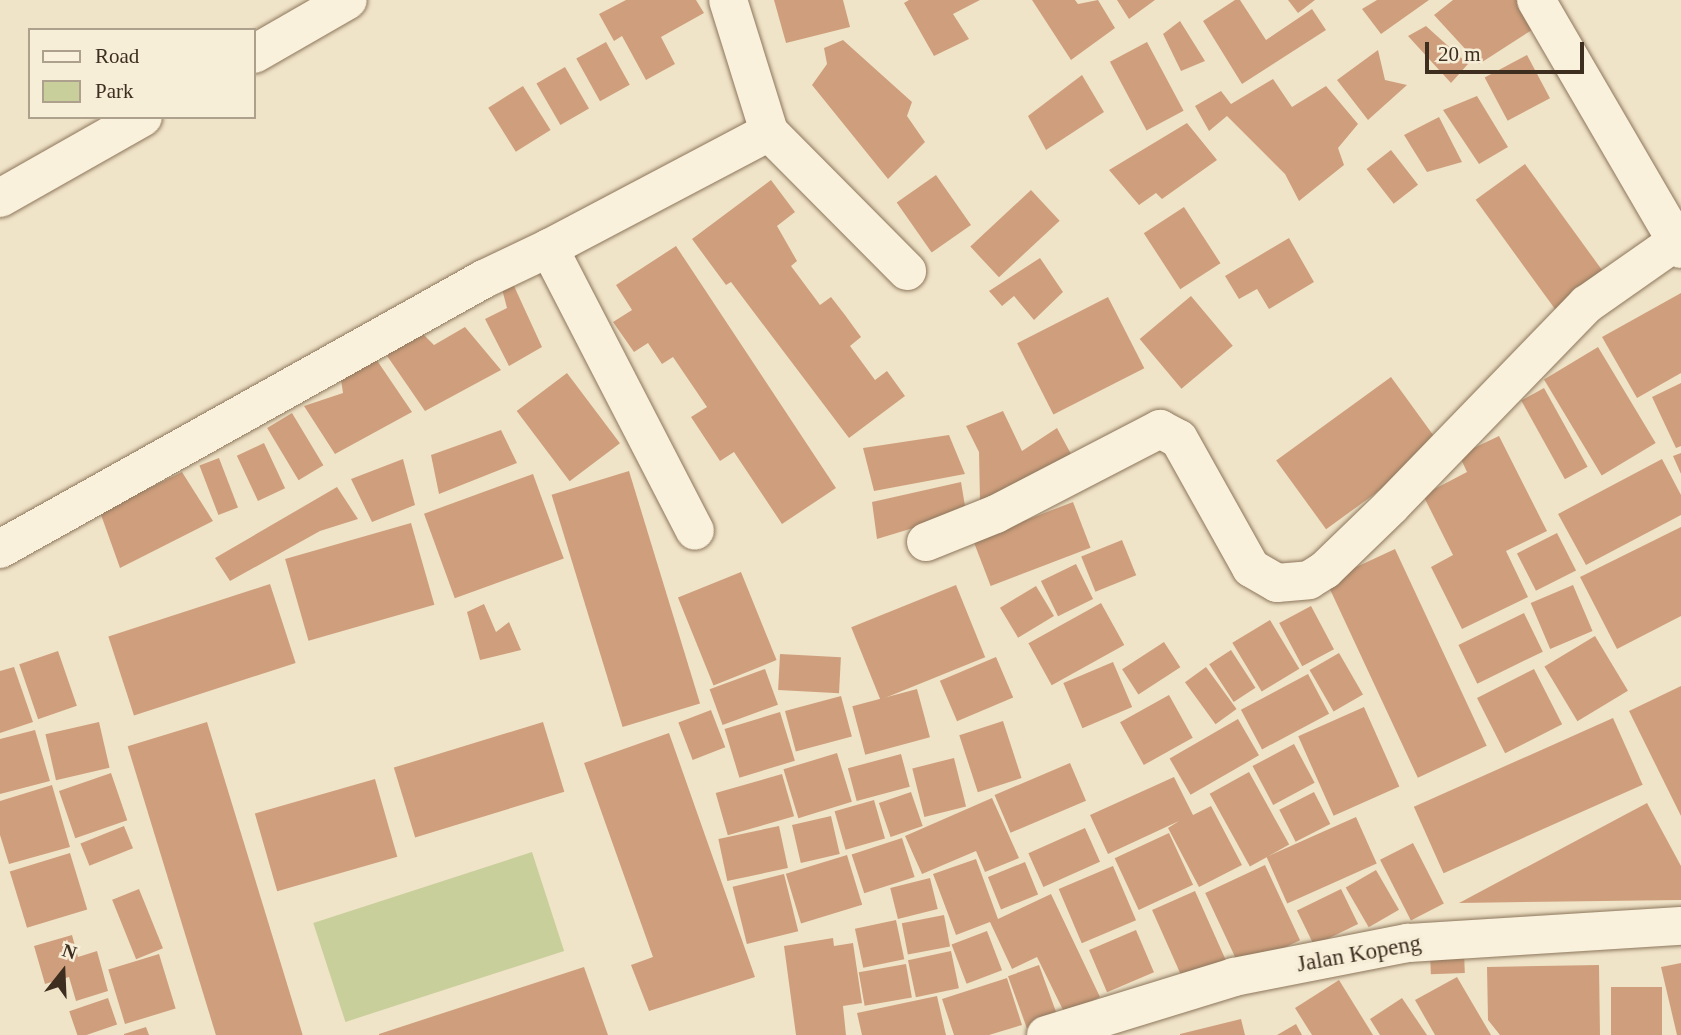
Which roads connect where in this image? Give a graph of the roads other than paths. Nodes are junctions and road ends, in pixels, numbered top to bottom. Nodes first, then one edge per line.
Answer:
1 (348, 0) edge
2 (728, 0) edge
3 (1536, 0) edge
4 (256, 53) edge
5 (138, 119) edge
6 (769, 132) junction
7 (0, 198) edge
8 (1679, 245) edge
9 (550, 248) junction
10 (906, 271) dead end
11 (695, 531) dead end
12 (926, 542) dead end
13 (0, 549) edge
14 (1681, 926) edge
15 (1046, 1035) edge

1 - 4 street
2 - 6 street
3 - 8 street
5 - 7 street
6 - 9 street
6 - 10 street
8 - 12 street
9 - 11 street
9 - 13 street
14 - 15 street, Jalan Kopeng

